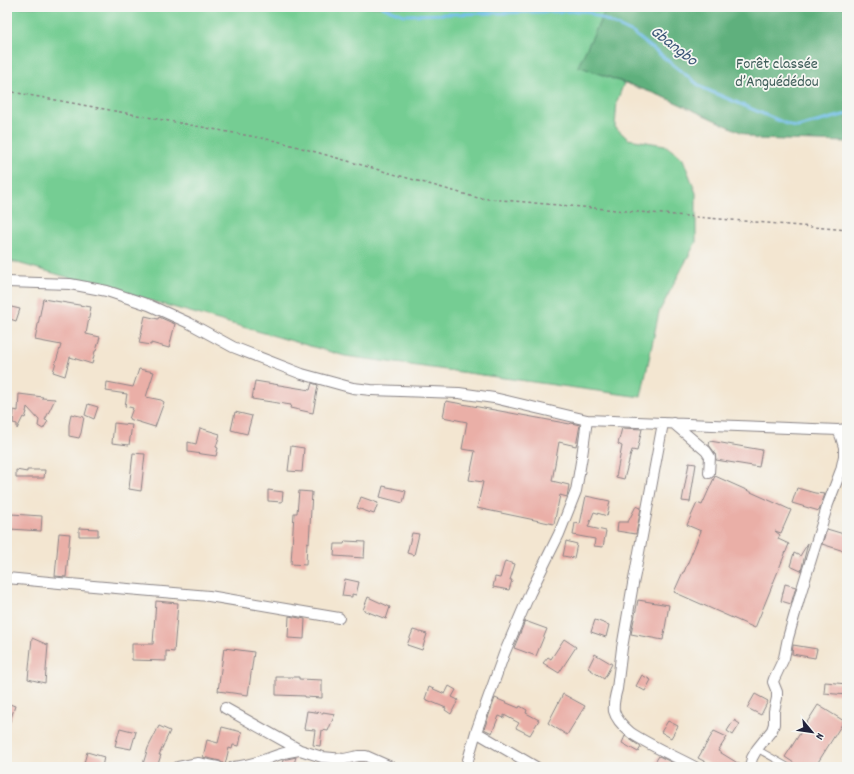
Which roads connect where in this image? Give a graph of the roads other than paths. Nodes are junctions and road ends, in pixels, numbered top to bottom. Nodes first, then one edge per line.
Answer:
1 (7, 282) edge
2 (587, 420) junction
3 (663, 423) junction
4 (674, 423) junction
5 (842, 430) edge
6 (709, 473) dead end
7 (7, 578) edge
8 (339, 618) dead end
9 (225, 708) dead end
10 (476, 732) junction
11 (757, 749) junction
12 (300, 750) junction
13 (343, 763) edge
14 (178, 767) edge
15 (218, 767) edge
16 (233, 767) edge
17 (391, 767) edge
18 (466, 767) edge
19 (536, 767) edge
20 (695, 767) edge
21 (750, 767) edge
22 (789, 767) edge

1 - 2 street
2 - 3 street
2 - 10 street
3 - 4 street
3 - 20 street
4 - 5 street
4 - 6 street
5 - 11 street
7 - 8 street
9 - 12 street
10 - 18 street
10 - 19 street
11 - 21 street
11 - 22 lane
12 - 13 street
12 - 16 street
13 - 17 street
14 - 15 street

